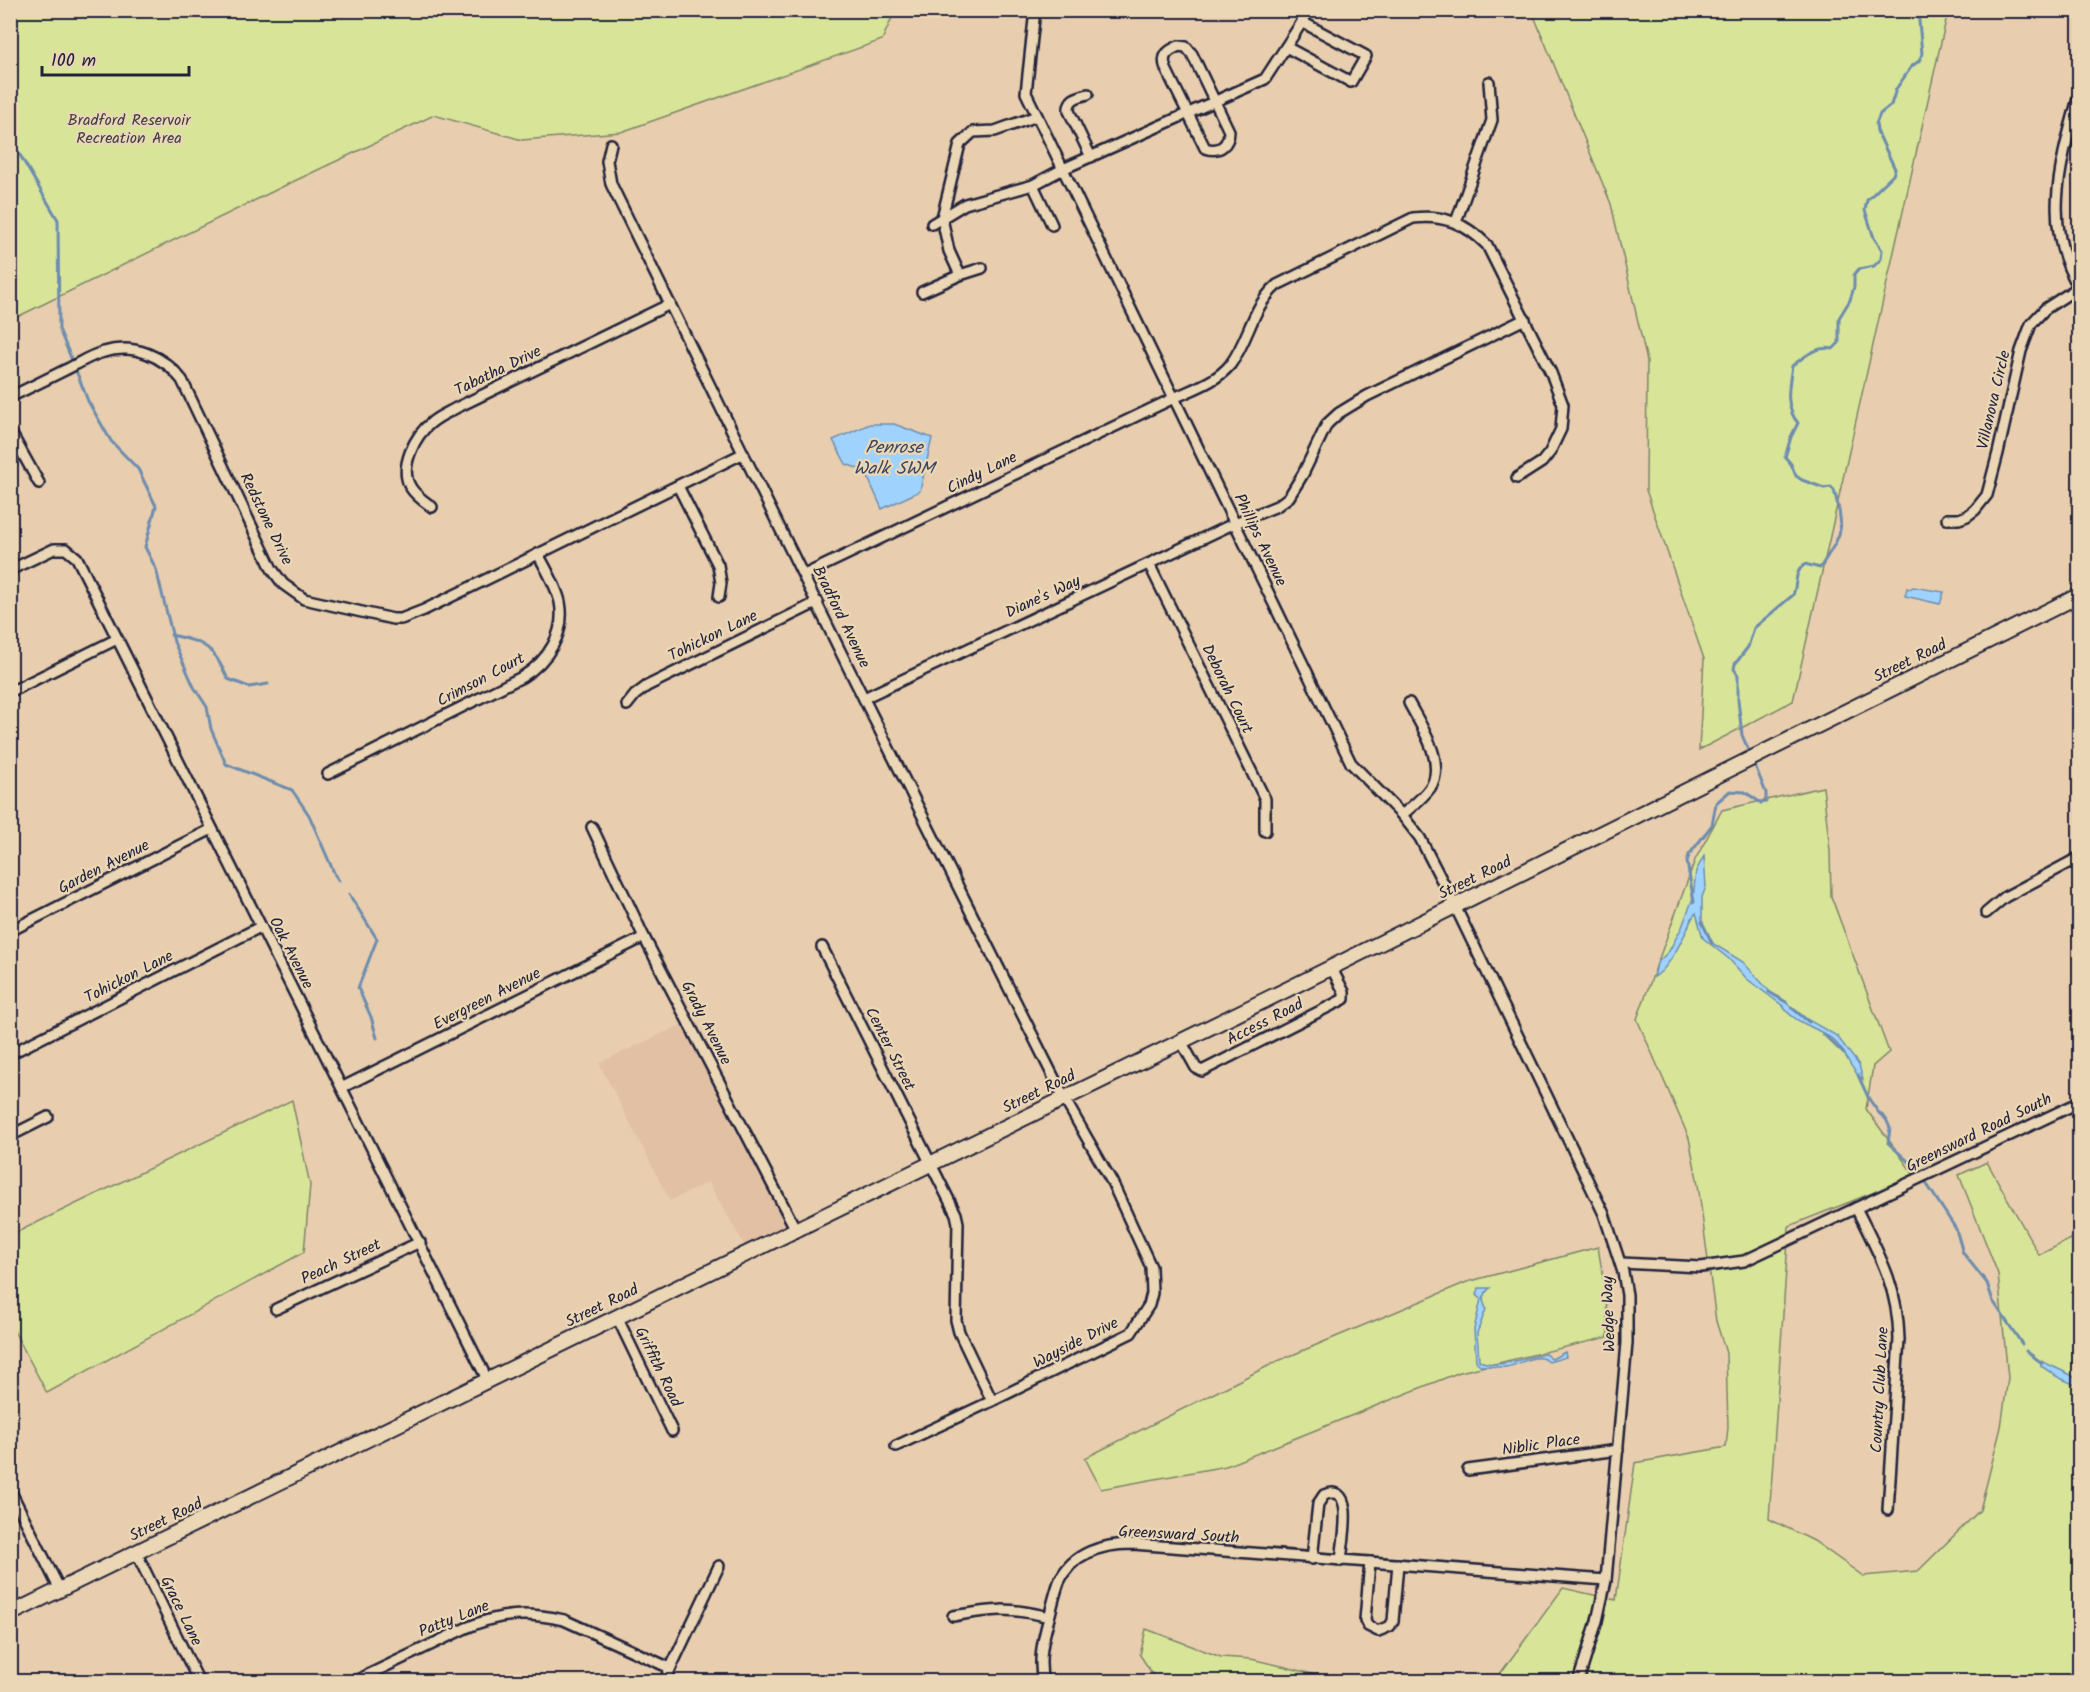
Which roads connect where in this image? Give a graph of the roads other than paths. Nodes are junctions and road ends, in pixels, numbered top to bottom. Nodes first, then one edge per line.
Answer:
1 (1035, 10) edge
2 (1302, 10) edge
3 (1302, 22) junction
4 (1286, 47) junction
5 (1489, 82) dead end
6 (2079, 91) edge
7 (1088, 94) dead end
8 (1214, 102) junction
9 (1187, 114) junction
10 (1037, 116) junction
11 (610, 144) dead end
12 (1091, 157) junction
13 (1063, 169) junction
14 (1034, 185) junction
15 (942, 218) junction
16 (1456, 222) junction
17 (932, 224) dead end
18 (1052, 225) dead end
19 (982, 268) dead end
20 (960, 275) junction
21 (2079, 288) edge
22 (922, 292) dead end
23 (670, 304) junction
24 (1525, 319) junction
25 (10, 397) edge
26 (1174, 398) junction
27 (10, 431) edge
28 (742, 454) junction
29 (1517, 478) dead end
30 (39, 483) dead end
31 (678, 486) junction
32 (432, 507) dead end
33 (1947, 519) dead end
34 (1235, 523) junction
35 (538, 554) junction
36 (1149, 564) junction
37 (10, 570) edge
38 (804, 575) junction
39 (2079, 595) edge
40 (719, 597) dead end
41 (818, 602) junction
42 (117, 639) junction
43 (10, 692) edge
44 (864, 698) junction
45 (1409, 703) dead end
46 (627, 705) dead end
47 (328, 774) dead end
48 (1402, 815) junction
49 (592, 827) dead end
50 (212, 829) junction
51 (1265, 831) dead end
52 (2079, 857) edge
53 (1455, 906) junction
54 (1986, 913) dead end
55 (260, 927) junction
56 (10, 931) edge
57 (644, 937) junction
58 (822, 947) dead end
59 (1331, 967) junction
60 (1181, 1041) junction
61 (10, 1054) edge
62 (342, 1087) junction
63 (1064, 1098) junction
64 (2079, 1102) edge
65 (48, 1117) dead end
66 (10, 1136) edge
67 (931, 1164) junction
68 (1856, 1208) junction
69 (796, 1230) junction
70 (420, 1242) junction
71 (1621, 1263) junction
72 (276, 1309) dead end
73 (617, 1317) junction
74 (488, 1381) junction
75 (992, 1401) junction
76 (672, 1431) dead end
77 (896, 1446) dead end
78 (1618, 1450) junction
79 (1468, 1470) dead end
80 (10, 1490) edge
81 (1888, 1510) dead end
82 (136, 1552) junction
83 (1312, 1559) junction
84 (1341, 1561) junction
85 (1370, 1562) junction
86 (1398, 1564) junction
87 (719, 1566) dead end
88 (1606, 1580) junction
89 (60, 1590) junction
90 (10, 1614) edge
91 (953, 1616) dead end
92 (1049, 1617) junction
93 (670, 1668) junction
94 (199, 1682) edge
95 (353, 1682) edge
96 (664, 1682) edge
97 (1043, 1682) edge
98 (1578, 1682) edge

1 - 10 street, Phillips Avenue
2 - 3 street
3 - 4 street
3 - 4 street
4 - 8 street
5 - 16 street
6 - 21 street
7 - 12 street
8 - 9 street
8 - 9 street
8 - 9 street
9 - 12 street
10 - 13 street, Phillips Avenue
10 - 15 street
11 - 23 street, Bradford Avenue
12 - 13 street
13 - 14 street
13 - 26 street, Phillips Avenue
14 - 15 street
14 - 18 street
15 - 17 street
15 - 20 street
16 - 24 street
16 - 26 street, Cindy Lane
19 - 20 street
20 - 22 street
21 - 33 street, Villanova Circle
23 - 28 street, Bradford Avenue
23 - 32 street, Tabatha Drive
24 - 29 street
24 - 34 street, Diane's Way
25 - 35 street, Redstone Drive
26 - 34 street, Phillips Avenue
26 - 38 street, Cindy Lane
27 - 30 street
28 - 31 street, Redstone Drive
28 - 38 street, Bradford Avenue
31 - 35 street, Redstone Drive
31 - 40 street
34 - 36 street, Diane's Way
34 - 48 street, Phillips Avenue
35 - 47 street, Crimson Court
36 - 44 street, Diane's Way
36 - 51 street, Deborah Court
37 - 42 street, Oak Avenue
38 - 41 street, Bradford Avenue
39 - 53 main road, Street Road
41 - 44 street, Bradford Avenue
41 - 46 street, Tohickon Lane
42 - 43 street
42 - 50 street, Oak Avenue
44 - 63 street, Bradford Avenue
45 - 48 street
48 - 53 street, Phillips Avenue
49 - 57 street, Grady Avenue
50 - 55 street, Oak Avenue
50 - 56 street, Garden Avenue
52 - 54 street
53 - 59 main road, Street Road
53 - 71 street, Wedge Way
55 - 61 street, Tohickon Lane
55 - 62 street, Oak Avenue
57 - 62 street, Evergreen Avenue
57 - 69 street, Grady Avenue
58 - 67 street, Center Street
59 - 60 main road, Street Road
59 - 60 street, Access Road
60 - 63 main road, Street Road
62 - 70 street, Oak Avenue
63 - 67 main road, Street Road
63 - 75 street, Wayside Drive
64 - 68 street, Greensward Road South
65 - 66 street
67 - 69 main road, Street Road
67 - 75 street, Center Street
68 - 71 street, Greensward Road South
68 - 81 street, Country Club Lane
69 - 73 main road, Street Road
70 - 72 street, Peach Street
70 - 74 street, Oak Avenue
71 - 78 street, Wedge Way
73 - 74 main road, Street Road
73 - 76 street, Griffith Road
74 - 82 main road, Street Road
75 - 77 street, Wayside Drive
78 - 79 street, Niblic Place
78 - 88 street, Wedge Way
80 - 89 street
82 - 89 main road, Street Road
82 - 94 street, Grace Lane
83 - 84 street, Greensward South
83 - 84 street
83 - 92 street, Greensward South
84 - 85 street
85 - 86 street
85 - 86 street
86 - 88 street
87 - 93 street
88 - 98 street, Wedge Way
89 - 90 main road, Street Road
91 - 92 street
92 - 97 street, Greensward South
93 - 95 street, Patty Lane
93 - 96 street

